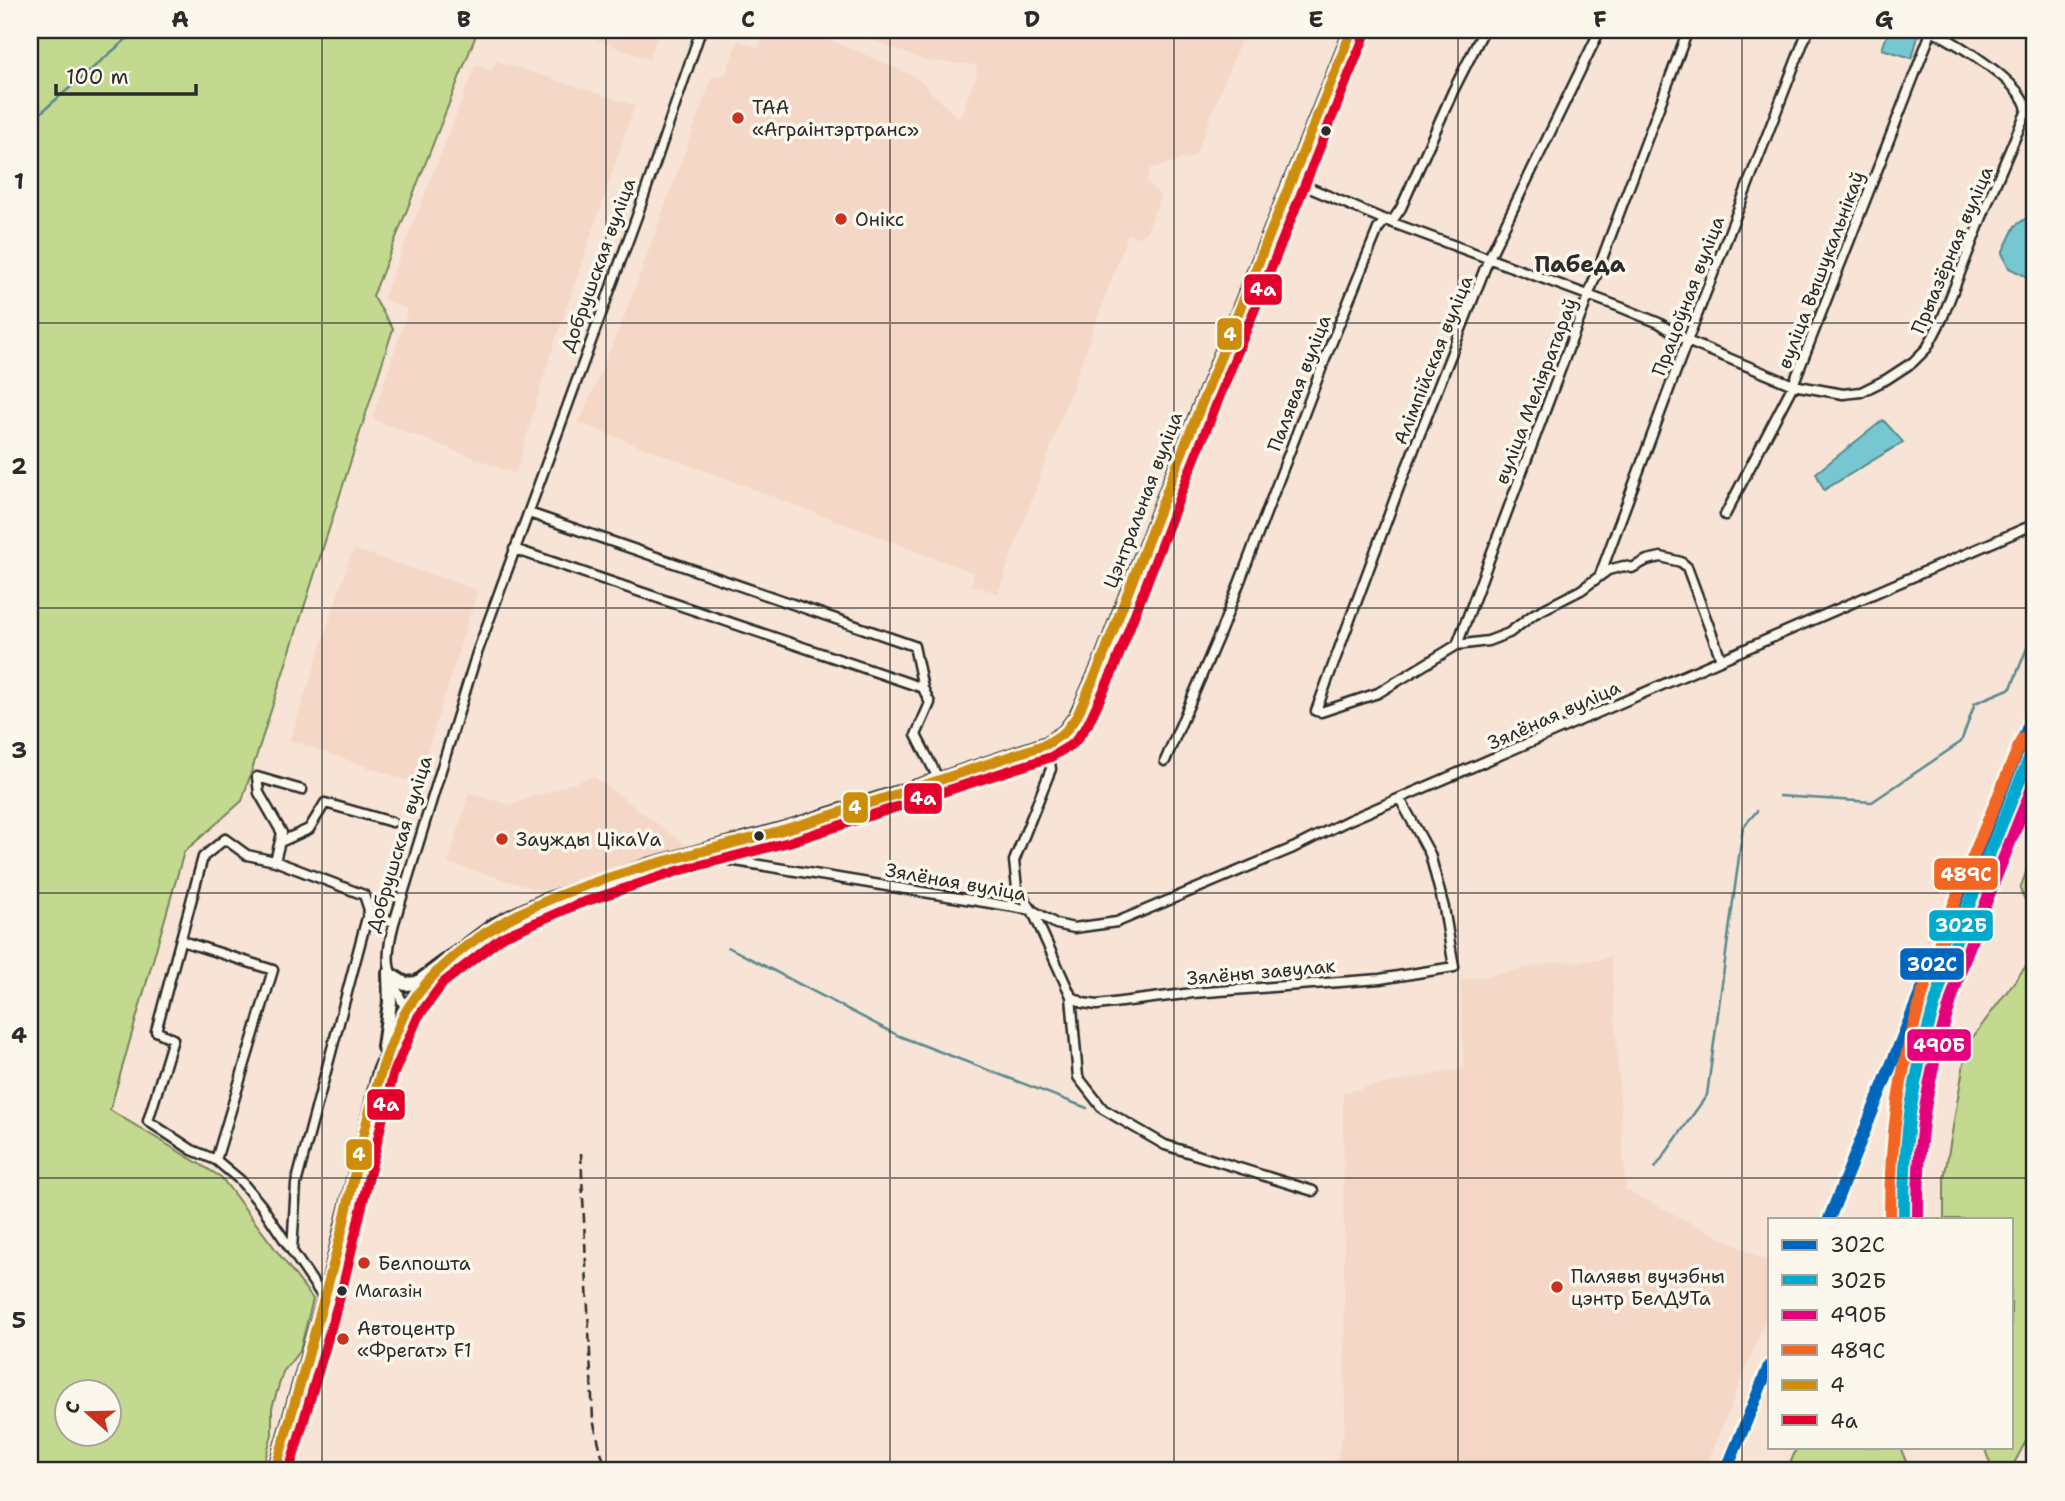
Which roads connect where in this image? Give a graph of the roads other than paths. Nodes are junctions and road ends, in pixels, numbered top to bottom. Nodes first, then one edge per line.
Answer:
1 (701, 30) edge
2 (1352, 30) edge
3 (1484, 30) edge
4 (1601, 30) edge
5 (1688, 30) edge
6 (1808, 30) edge
7 (1932, 30) edge
8 (1292, 180) junction
9 (1385, 220) junction
10 (1489, 258) junction
11 (1588, 295) junction
12 (1687, 341) junction
13 (1793, 385) junction
14 (529, 513) junction
15 (1726, 515) dead end
16 (2035, 524) edge
17 (514, 549) junction
18 (1601, 575) junction
19 (1457, 645) junction
20 (1721, 659) junction
21 (923, 688) junction
22 (1047, 744) junction
23 (1165, 761) dead end
24 (939, 780) junction
25 (302, 790) dead end
26 (1400, 799) junction
27 (393, 822) dead end
28 (280, 842) junction
29 (690, 854) junction
30 (275, 861) junction
31 (369, 910) junction
32 (1032, 910) junction
33 (394, 923) junction
34 (182, 941) junction
35 (389, 974) junction
36 (433, 974) junction
37 (1072, 996) junction
38 (406, 1010) junction
39 (380, 1071) junction
40 (216, 1160) junction
41 (1313, 1191) dead end
42 (292, 1250) junction
43 (325, 1300) junction
44 (275, 1471) edge

1 - 14 street, Добрушская вуліца
2 - 8 main road, Цэнтральная вуліца
3 - 9 street, Палявая вуліца
4 - 10 street, Алімпійская вуліца
5 - 11 street, вуліца Меліяратараў
6 - 12 street, Працоўная вуліца
7 - 13 street, вуліца Вышукальнікаў
7 - 13 street, Прыазёрная вуліца
8 - 9 street, Прыазёрная вуліца
8 - 22 main road, Цэнтральная вуліца
9 - 10 street, Прыазёрная вуліца
9 - 23 street, Палявая вуліца
10 - 11 street, Прыазёрная вуліца
10 - 19 street, Алімпійская вуліца
11 - 12 street, Прыазёрная вуліца
11 - 19 street, вуліца Меліяратараў
12 - 13 street, Прыазёрная вуліца
12 - 18 street, Працоўная вуліца
13 - 15 street, вуліца Вышукальнікаў
14 - 17 street, Добрушская вуліца
14 - 21 street
16 - 20 street, Зялёная вуліца
17 - 21 street
17 - 33 street, Добрушская вуліца
18 - 19 street
18 - 20 street
20 - 26 street, Зялёная вуліца
21 - 24 street
22 - 24 main road, Цэнтральная вуліца
22 - 32 street
24 - 29 main road, Цэнтральная вуліца
25 - 28 street
26 - 32 street, Зялёная вуліца
26 - 37 street, Зялёны завулак
27 - 28 street
28 - 30 street
29 - 32 street, Зялёная вуліца
29 - 36 main road, Цэнтральная вуліца
30 - 31 street
30 - 34 street
31 - 33 street
31 - 42 street
32 - 37 street
33 - 35 street, Добрушская вуліца
34 - 40 street
34 - 40 street
35 - 36 main road
35 - 38 street, Добрушская вуліца
35 - 39 main road
36 - 38 main road, Цэнтральная вуліца
37 - 41 street
38 - 39 main road
39 - 43 main road
40 - 42 street
42 - 43 street
43 - 44 main road

